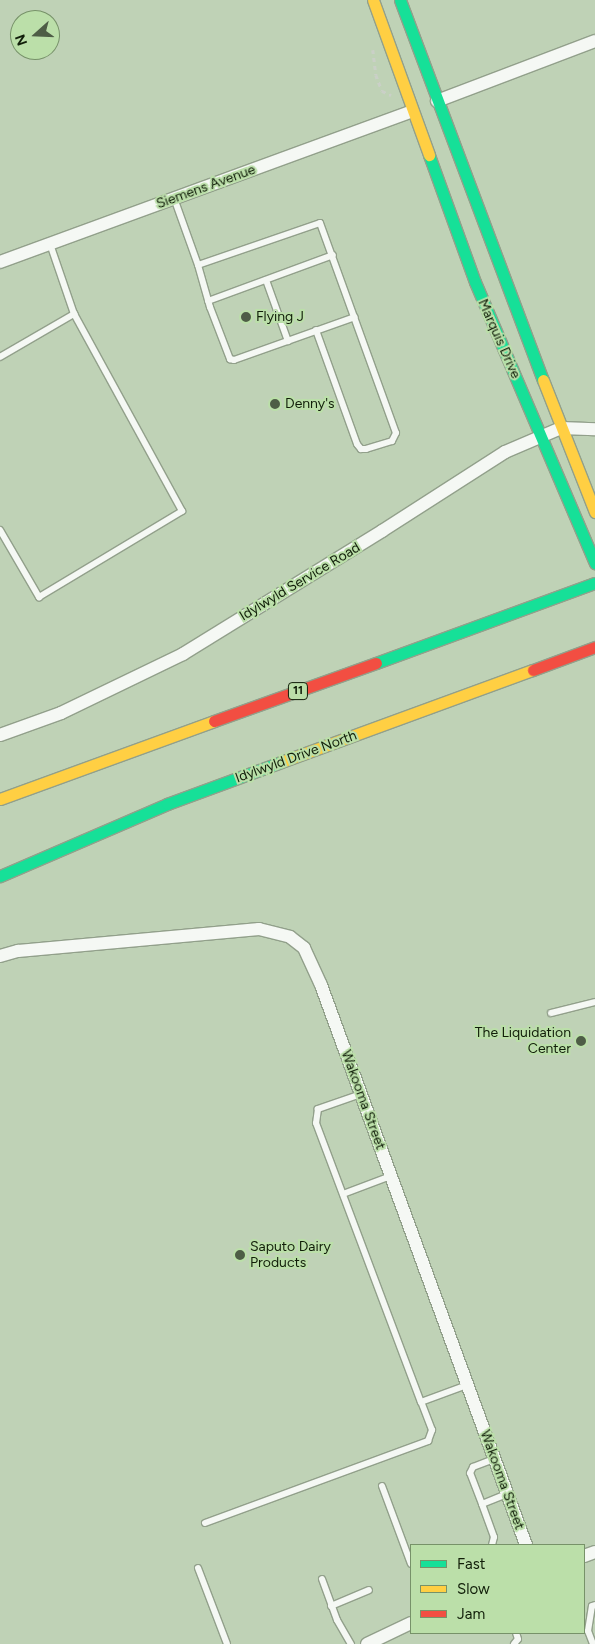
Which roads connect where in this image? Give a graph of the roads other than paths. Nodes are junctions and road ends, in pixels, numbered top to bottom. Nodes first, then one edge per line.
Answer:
1 (372, 0) edge
2 (400, 0) edge
3 (595, 41) edge
4 (424, 106) junction
5 (174, 198) junction
6 (50, 244) junction
7 (334, 255) junction
8 (0, 262) edge
9 (198, 265) junction
10 (266, 280) junction
11 (208, 301) junction
12 (74, 314) junction
13 (355, 317) junction
14 (316, 330) junction
15 (288, 341) junction
16 (0, 357) edge
17 (561, 428) junction
18 (595, 429) edge
19 (542, 435) junction
20 (595, 512) edge
21 (0, 530) edge
22 (595, 563) edge
23 (595, 583) edge
24 (595, 647) edge
25 (0, 735) edge
26 (0, 799) edge
27 (0, 876) edge
28 (0, 956) edge
29 (595, 1002) edge
30 (551, 1013) dead end
31 (361, 1094) junction
32 (391, 1176) junction
33 (342, 1194) junction
34 (467, 1385) junction
35 (421, 1402) junction
36 (494, 1459) junction
37 (382, 1486) dead end
38 (507, 1494) junction
39 (482, 1504) junction
40 (205, 1523) dead end
41 (492, 1544) edge
42 (526, 1544) edge
43 (410, 1561) edge
44 (198, 1568) dead end
45 (322, 1579) dead end
46 (369, 1590) dead end
47 (595, 1605) edge
48 (331, 1606) junction
49 (410, 1623) edge
50 (226, 1644) edge
51 (352, 1644) edge
52 (368, 1644) edge
53 (594, 1644) edge

1 - 4 main road, Marquis Drive
2 - 4 main road, Marquis Drive
3 - 4 street, Siemens Avenue
4 - 5 street, Siemens Avenue
4 - 17 main road, Marquis Drive
4 - 19 main road, Marquis Drive
5 - 6 street, Siemens Avenue
5 - 9 lane
6 - 8 street, Siemens Avenue
6 - 12 lane
7 - 9 lane
7 - 10 lane
7 - 13 lane
9 - 11 lane
10 - 11 lane
10 - 15 lane
11 - 15 lane
12 - 16 lane
12 - 21 lane
13 - 14 lane
13 - 14 lane
14 - 15 lane
17 - 18 street, Idylwyld Service Road
17 - 19 street, Idylwyld Service Road
17 - 20 main road, Marquis Drive
19 - 22 main road, Marquis Drive
19 - 25 street, Idylwyld Service Road
23 - 26 main road, 11
24 - 27 main road, Idylwyld Drive North
28 - 31 street, Wakooma Street
29 - 30 lane
31 - 32 street, Wakooma Street
31 - 33 lane
32 - 33 lane
32 - 34 street, Wakooma Street
33 - 35 lane
34 - 35 lane
34 - 36 street, Wakooma Street
35 - 40 lane
36 - 38 street, Wakooma Street
36 - 39 lane
37 - 43 lane
38 - 39 lane
38 - 42 street, Wakooma Street
39 - 41 lane
44 - 50 lane
45 - 48 lane
46 - 48 lane
47 - 53 lane
48 - 51 lane
49 - 52 street

